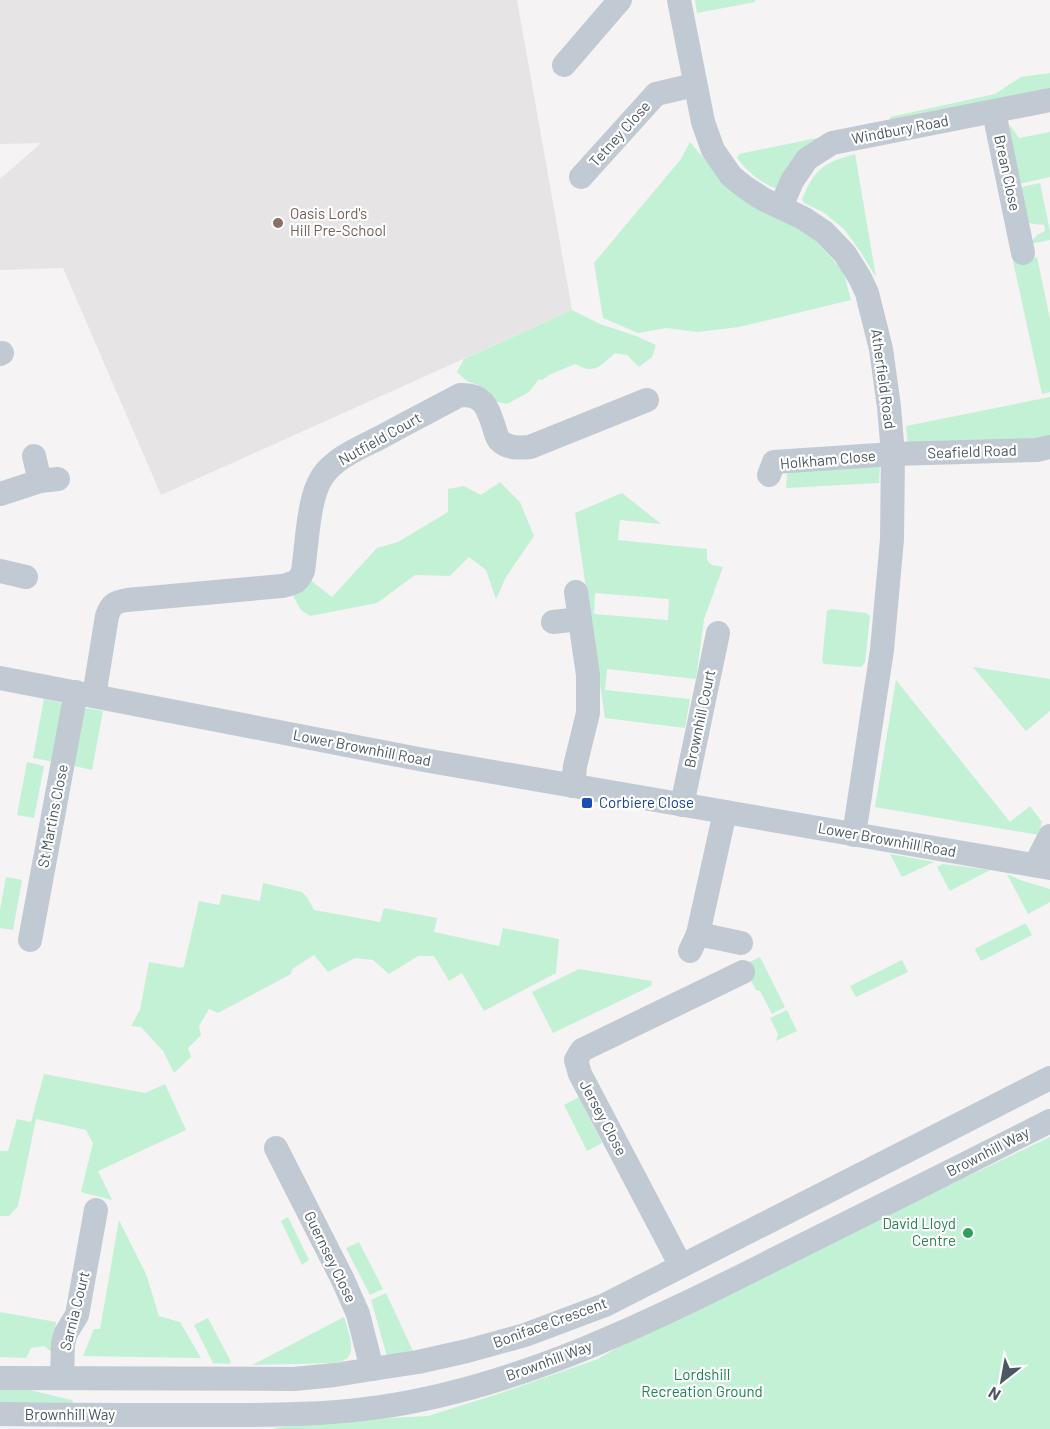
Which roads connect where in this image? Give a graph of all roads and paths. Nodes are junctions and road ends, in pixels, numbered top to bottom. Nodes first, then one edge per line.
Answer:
1 (620, 0) edge
2 (679, 0) edge
3 (564, 64) dead end
4 (694, 85) junction
5 (1050, 100) edge
6 (994, 112) junction
7 (581, 177) dead end
8 (781, 207) junction
9 (1027, 239) dead end
10 (647, 400) dead end
11 (1050, 447) edge
12 (893, 454) junction
13 (34, 456) dead end
14 (769, 475) dead end
15 (0, 494) edge
16 (0, 571) edge
17 (26, 577) dead end
18 (576, 592) dead end
19 (580, 619) junction
20 (554, 622) dead end
21 (718, 633) dead end
22 (0, 678) edge
23 (85, 694) junction
24 (573, 786) junction
25 (682, 805) junction
26 (725, 812) junction
27 (854, 835) junction
28 (1050, 836) edge
29 (1043, 866) edge
30 (30, 940) dead end
31 (741, 943) dead end
32 (743, 972) dead end
33 (1050, 1078) edge
34 (1050, 1121) edge
35 (276, 1149) dead end
36 (96, 1210) dead end
37 (681, 1266) junction
38 (372, 1369) junction
39 (0, 1378) edge
40 (62, 1378) junction
41 (0, 1414) edge

1 - 3 street
2 - 4 street, Atherfield Road
4 - 7 street, Tetney Close
4 - 8 street, Atherfield Road
5 - 6 street, Windbury Road
6 - 8 street, Windbury Road
6 - 9 street, Brean Close
8 - 12 street, Atherfield Road
10 - 23 street, Nutfield Court
11 - 12 street, Seafield Road
12 - 14 street, Holkham Close
12 - 27 street, Atherfield Road
13 - 15 street
16 - 17 street
18 - 19 street
19 - 20 street
19 - 24 street
21 - 25 street, Brownhill Court
22 - 23 street, Lower Brownhill Road
23 - 24 street, Lower Brownhill Road
23 - 30 street, St Martins Close
24 - 25 street, Lower Brownhill Road
25 - 26 street, Lower Brownhill Road
26 - 27 street, Lower Brownhill Road
26 - 31 street
27 - 29 street, Lower Brownhill Road
28 - 29 street
32 - 37 street, Jersey Close
33 - 37 street, Boniface Crescent
34 - 41 street, Brownhill Way
35 - 38 street, Guernsey Close
36 - 40 street, Sarnia Court
37 - 38 street, Boniface Crescent
38 - 40 street, Boniface Crescent
39 - 40 street, Boniface Crescent

